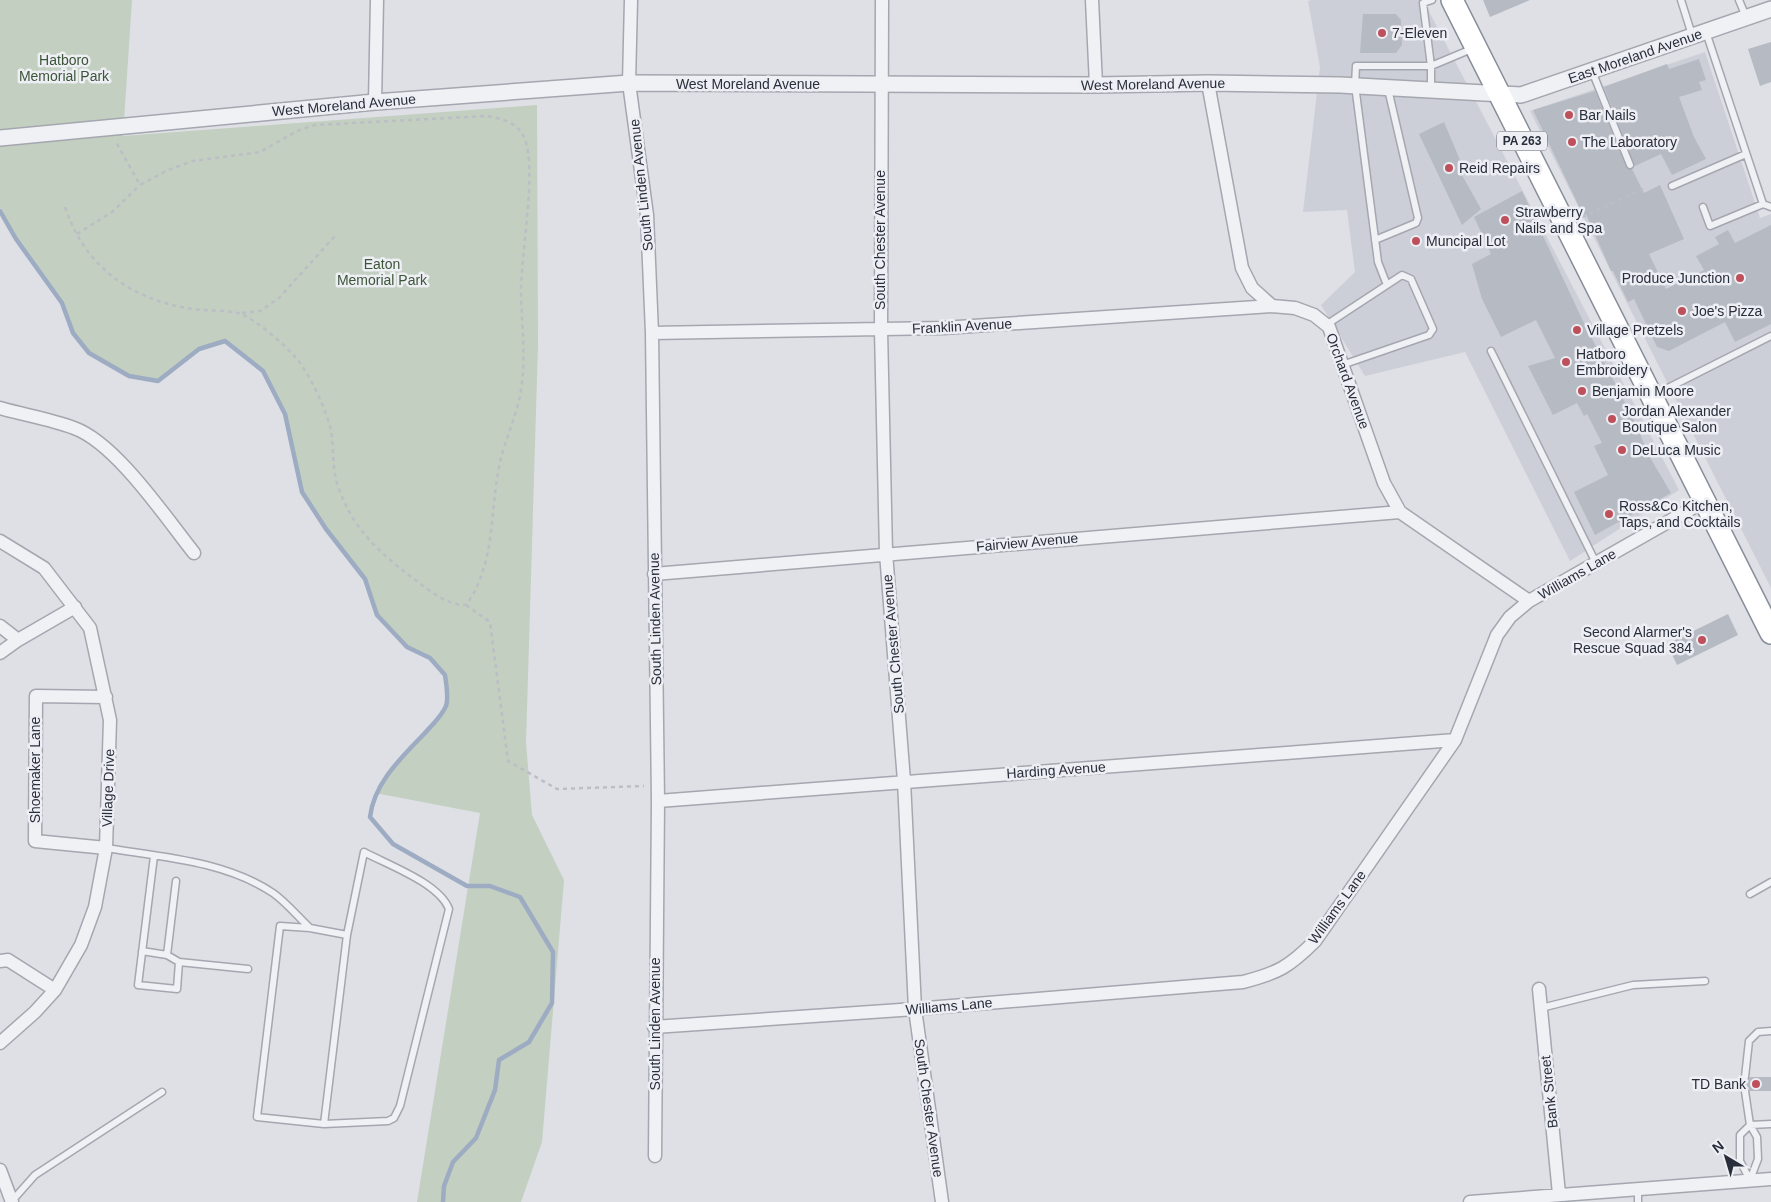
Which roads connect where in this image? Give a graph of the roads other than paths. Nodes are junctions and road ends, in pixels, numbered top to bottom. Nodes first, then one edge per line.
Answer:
1 (377, 0) edge
2 (630, 0) edge
3 (882, 0) edge
4 (1092, 0) edge
5 (1432, 0) edge
6 (1452, 0) edge
7 (1681, 0) edge
8 (1739, 0) edge
9 (1771, 9) edge
10 (1746, 18) junction
11 (1699, 34) junction
12 (1475, 48) junction
13 (1431, 66) junction
14 (1592, 71) junction
15 (629, 83) junction
16 (1208, 83) junction
17 (880, 84) junction
18 (1355, 85) junction
19 (1096, 86) junction
20 (1388, 87) junction
21 (1431, 90) junction
22 (1499, 94) junction
23 (375, 102) junction
24 (0, 138) edge
25 (1746, 154) junction
26 (1630, 165) dead end
27 (1672, 186) dead end
28 (1763, 204) junction
29 (1703, 207) dead end
30 (1771, 207) edge
31 (1375, 240) junction
32 (1387, 285) junction
33 (1272, 306) junction
34 (1326, 325) junction
35 (881, 330) junction
36 (652, 332) junction
37 (1771, 336) edge
38 (1491, 352) dead end
39 (1342, 365) junction
40 (1651, 397) junction
41 (0, 408) edge
42 (1703, 502) junction
43 (1400, 512) junction
44 (0, 541) edge
45 (194, 553) dead end
46 (886, 554) junction
47 (1596, 563) junction
48 (654, 574) junction
49 (1529, 601) junction
50 (75, 607) junction
51 (0, 626) edge
52 (1771, 633) edge
53 (18, 640) junction
54 (0, 653) edge
55 (106, 697) junction
56 (1455, 740) junction
57 (904, 782) junction
58 (658, 801) junction
59 (106, 848) junction
60 (154, 856) junction
61 (176, 882) dead end
62 (1771, 882) edge
63 (1750, 894) dead end
64 (310, 928) junction
65 (346, 936) junction
66 (142, 951) junction
67 (167, 954) junction
68 (0, 961) edge
69 (179, 962) junction
70 (248, 969) dead end
71 (1705, 981) dead end
72 (55, 990) junction
73 (1539, 990) dead end
74 (1541, 1008) junction
75 (915, 1009) junction
76 (654, 1027) junction
77 (1771, 1031) edge
78 (0, 1043) edge
79 (1745, 1077) dead end
80 (1745, 1091) dead end
81 (162, 1092) dead end
82 (324, 1124) junction
83 (1771, 1124) edge
84 (1750, 1125) junction
85 (654, 1156) dead end
86 (0, 1170) edge
87 (1771, 1179) edge
88 (1750, 1180) junction
89 (1638, 1188) junction
90 (1559, 1194) junction
91 (1576, 1197) edge
92 (8, 1202) edge
93 (11, 1202) edge
94 (942, 1202) edge
95 (1470, 1202) edge
96 (1479, 1202) edge
97 (1638, 1202) edge

1 - 23 street
2 - 15 street, South Linden Avenue
3 - 17 street, South Chester Avenue
4 - 19 street
5 - 13 lane
6 - 12 highway, PA 263
7 - 11 lane
8 - 10 lane
9 - 10 street, East Moreland Avenue
10 - 11 street, East Moreland Avenue
11 - 14 street, East Moreland Avenue
11 - 25 lane
12 - 13 lane
12 - 22 highway, PA 263
13 - 18 lane
13 - 21 lane
14 - 22 street, East Moreland Avenue
14 - 26 lane
15 - 17 street, West Moreland Avenue
15 - 23 street, West Moreland Avenue
15 - 36 street, South Linden Avenue
16 - 18 street, West Moreland Avenue
16 - 19 street, West Moreland Avenue
16 - 33 street
17 - 19 street, West Moreland Avenue
17 - 35 street, South Chester Avenue
18 - 20 street, West Moreland Avenue
18 - 31 lane
20 - 21 street, West Moreland Avenue
20 - 31 lane
21 - 22 street, West Moreland Avenue
22 - 40 highway, PA 263
23 - 24 street, West Moreland Avenue
25 - 27 lane
25 - 28 lane
28 - 29 lane
28 - 30 lane
31 - 32 lane
32 - 34 lane
32 - 39 lane
33 - 34 street, Orchard Avenue
33 - 35 street, Franklin Avenue
34 - 39 street, Orchard Avenue
35 - 36 street, Franklin Avenue
35 - 46 street, South Chester Avenue
36 - 48 street, South Linden Avenue
37 - 40 lane
38 - 47 lane
39 - 43 street, Orchard Avenue
40 - 42 highway, PA 263
41 - 45 street
42 - 47 street, Williams Lane
42 - 52 highway, PA 263
43 - 46 street, Fairview Avenue
43 - 49 street, Orchard Avenue
44 - 50 street, Village Drive
46 - 48 street, Fairview Avenue
46 - 57 street, South Chester Avenue
47 - 49 street, Williams Lane
48 - 58 street, South Linden Avenue
49 - 56 street, Williams Lane
50 - 53 street
50 - 55 street, Village Drive
51 - 53 street
53 - 54 street
55 - 59 street, Village Drive
55 - 59 street, Shoemaker Lane
56 - 57 street, Harding Avenue
56 - 75 street, Williams Lane
57 - 58 street, Harding Avenue
57 - 75 street, South Chester Avenue
58 - 76 street, South Linden Avenue
59 - 60 lane
59 - 72 street, Village Drive
60 - 64 lane
60 - 66 lane
61 - 67 lane
62 - 63 lane
64 - 65 lane
64 - 82 lane
65 - 82 lane
65 - 82 lane
66 - 67 lane
66 - 69 lane
67 - 69 lane
68 - 72 street
69 - 70 lane
71 - 74 lane
72 - 78 street, Village Drive
73 - 74 street, Bank Street
74 - 90 street, Bank Street
75 - 76 street, Williams Lane
75 - 94 street, South Chester Avenue
76 - 85 street, South Linden Avenue
77 - 79 lane
80 - 84 lane
81 - 93 lane
83 - 84 lane
84 - 88 lane
84 - 88 lane
86 - 93 street
87 - 88 street
88 - 89 street
89 - 91 street
89 - 97 lane
90 - 91 street
90 - 96 street
92 - 93 lane
95 - 96 street

